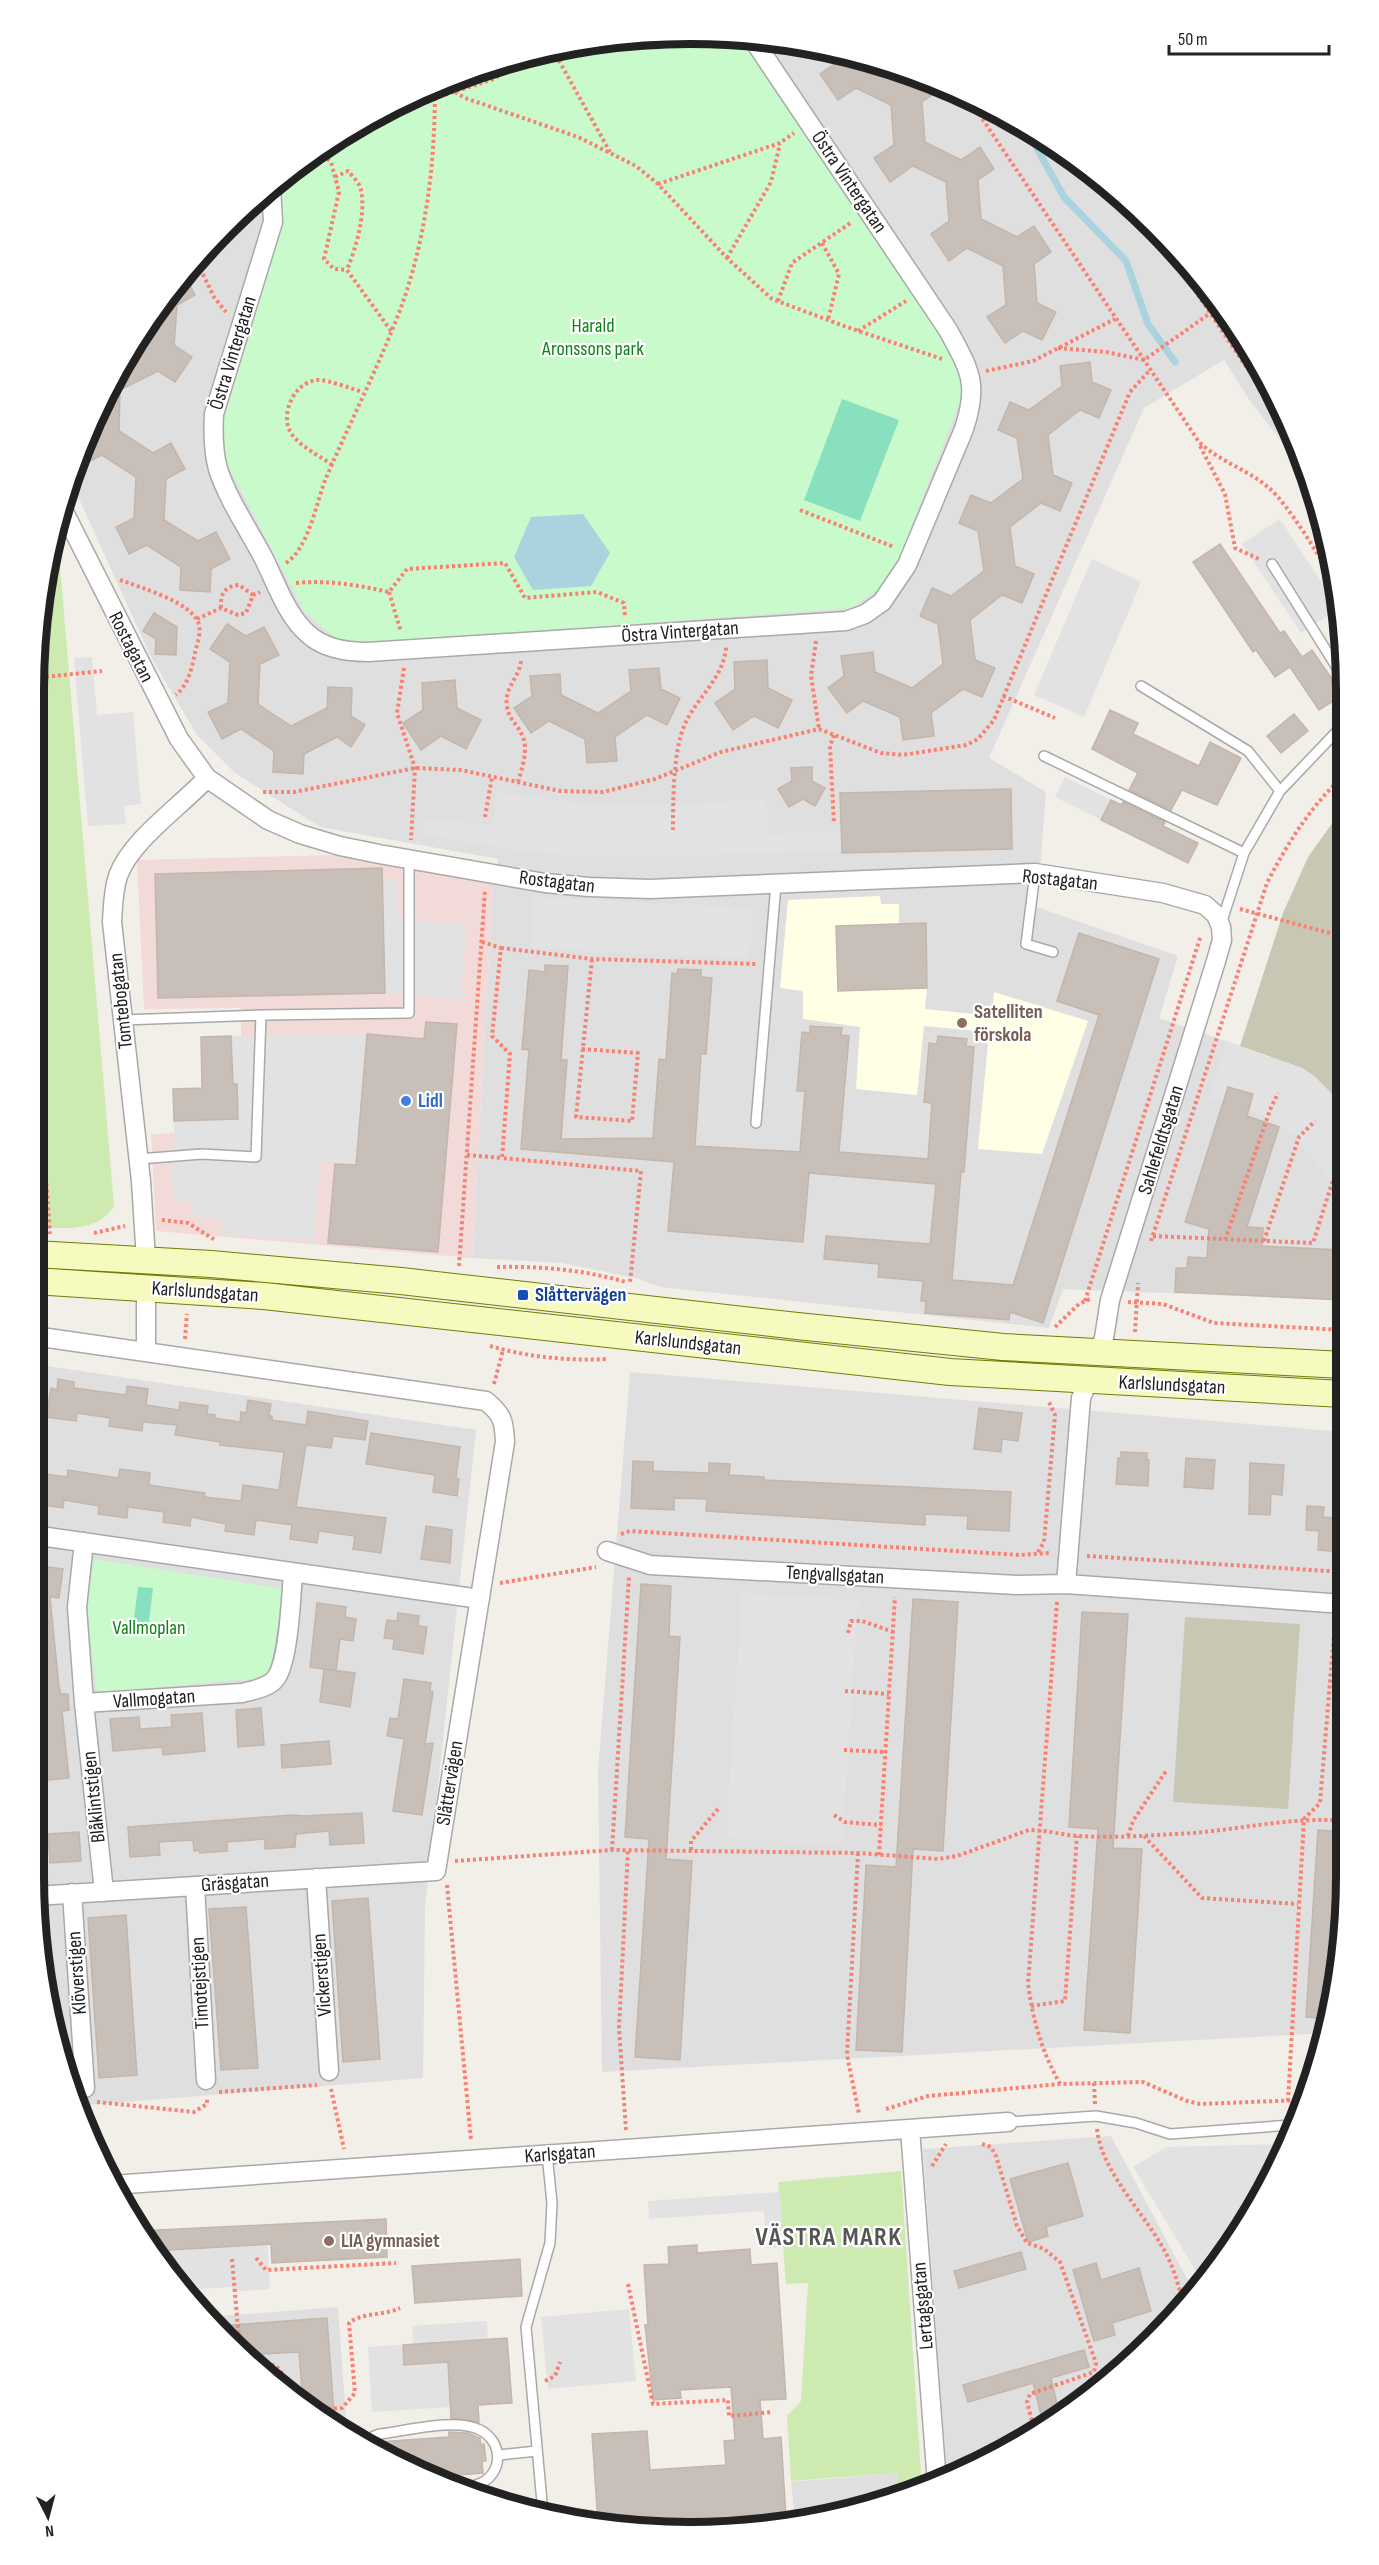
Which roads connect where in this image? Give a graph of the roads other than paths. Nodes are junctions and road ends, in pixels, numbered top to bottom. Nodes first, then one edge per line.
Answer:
1 (758, 48) edge
2 (272, 198) edge
3 (67, 519) edge
4 (1272, 564) road end
5 (1335, 664) edge
6 (1141, 686) dead end
7 (1336, 732) edge
8 (1044, 756) dead end
9 (207, 778) junction
10 (1280, 791) junction
11 (1244, 853) junction
12 (410, 858) junction
13 (1035, 873) junction
14 (776, 884) junction
15 (1221, 927) junction
16 (1053, 952) dead end
17 (261, 1015) junction
18 (122, 1020) junction
19 (756, 1123) dead end
20 (139, 1159) junction
21 (43, 1246) edge
22 (146, 1260) junction
23 (43, 1282) edge
24 (146, 1288) junction
25 (43, 1337) edge
26 (146, 1352) junction
27 (1098, 1354) junction
28 (1336, 1365) edge
29 (1088, 1381) junction
30 (1336, 1394) edge
31 (43, 1536) edge
32 (84, 1542) junction
33 (607, 1551) road end
34 (293, 1573) junction
35 (1062, 1590) junction
36 (481, 1593) junction
37 (1336, 1604) edge
38 (84, 1703) junction
39 (436, 1871) joint
40 (316, 1878) junction
41 (195, 1886) junction
42 (104, 1892) junction
43 (72, 1893) junction
44 (44, 1895) edge
45 (329, 2076) road end
46 (206, 2086) road end
47 (86, 2094) road end
48 (1008, 2122) joint
49 (1285, 2125) edge
50 (910, 2129) junction
51 (547, 2154) junction
52 (123, 2184) edge
53 (373, 2438) edge
54 (537, 2451) junction
55 (499, 2455) junction
56 (936, 2472) edge
57 (477, 2485) edge
58 (542, 2504) edge

1 - 2 street, Östra Vintergatan
3 - 9 street, Rostagatan
4 - 5 lane
6 - 10 lane
7 - 10 lane
8 - 11 lane
9 - 12 street, Rostagatan
9 - 18 street, Tomtebogatan
10 - 11 lane
11 - 15 lane
12 - 14 street, Rostagatan
12 - 17 lane
13 - 14 street, Rostagatan
13 - 15 street, Rostagatan
13 - 16 lane
14 - 19 lane
15 - 27 street, Sahlefeldtsgatan
17 - 18 lane
17 - 20 lane
18 - 20 street, Tomtebogatan
20 - 22 street, Tomtebogatan
21 - 22 main road, Karlslundsgatan
22 - 24 main road
22 - 27 main road, Karlslundsgatan
23 - 24 main road, Karlslundsgatan
24 - 26 street
24 - 29 main road, Karlslundsgatan
25 - 26 street
26 - 36 street, Slåttervägen
27 - 28 main road, Karlslundsgatan
27 - 29 main road
29 - 30 main road, Karlslundsgatan
29 - 35 street
31 - 32 street
32 - 34 street
32 - 38 street, Vallmogatan
33 - 35 street, Tengvallsgatan
34 - 36 street
34 - 38 street, Vallmogatan
35 - 37 street, Tengvallsgatan
36 - 39 street, Slåttervägen
38 - 42 street, Blåklintstigen
39 - 40 street, Gräsgatan
40 - 41 street, Gräsgatan
40 - 45 street, Vickerstigen
41 - 42 street, Gräsgatan
41 - 46 street, Timotejstigen
42 - 43 street, Gräsgatan
43 - 44 street, Gräsgatan
43 - 47 street, Klöverstigen
48 - 49 lane
48 - 50 street, Karlsgatan
50 - 51 street, Karlsgatan
50 - 56 street, Lertagsgatan
51 - 52 street, Karlsgatan
51 - 54 lane
53 - 55 lane
54 - 55 lane
54 - 58 lane
55 - 57 lane

